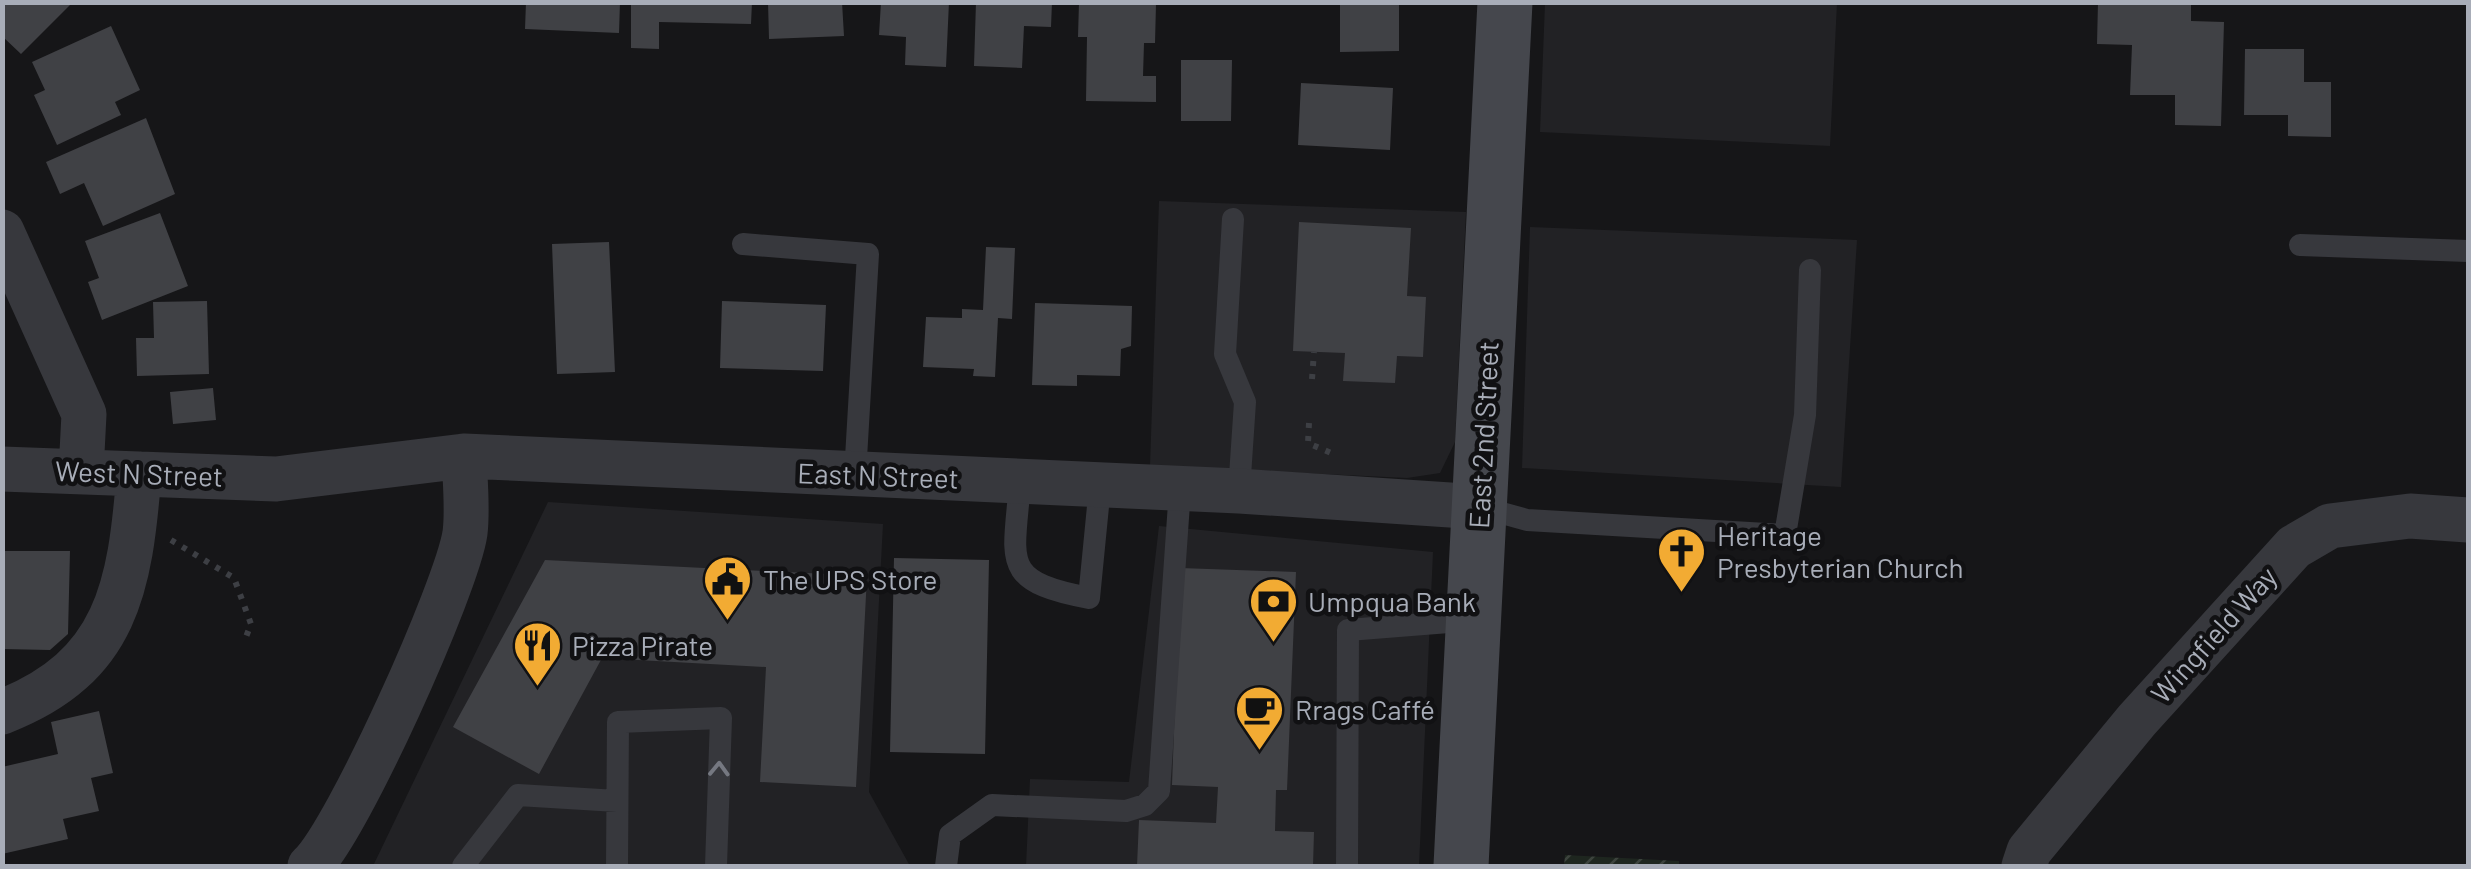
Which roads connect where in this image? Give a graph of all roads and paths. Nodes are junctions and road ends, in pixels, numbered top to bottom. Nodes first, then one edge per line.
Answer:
1 (1505, 2) edge
2 (1233, 219) dead end
3 (2, 232) edge
4 (743, 244) dead end
5 (2300, 245) dead end
6 (2468, 251) edge
7 (1810, 270) dead end
8 (1314, 352) dead end
9 (1312, 379) dead end
10 (464, 456) junction
11 (2, 469) edge
12 (81, 472) junction
13 (138, 474) junction
14 (856, 475) junction
15 (276, 479) joint
16 (1020, 482) junction
17 (1100, 486) junction
18 (1180, 489) junction
19 (1239, 491) junction
20 (1480, 507) junction
21 (2468, 520) edge
22 (162, 537) dead end
23 (1474, 620) junction
24 (244, 642) dead end
25 (2, 712) edge
26 (618, 801) junction
27 (310, 866) edge
28 (464, 866) edge
29 (617, 866) edge
30 (716, 866) edge
31 (946, 866) edge
32 (1348, 866) edge
33 (1462, 866) edge
34 (2024, 866) edge

1 - 20 main road, East 2nd Street
2 - 19 lane
3 - 12 street
4 - 14 lane
5 - 6 lane
7 - 20 lane
8 - 9 path
10 - 14 street, East N Street
10 - 15 street, East N Street
10 - 27 street
11 - 12 street, West N Street
12 - 13 street, West N Street
13 - 15 street, West N Street
13 - 25 street
14 - 16 street, East N Street
16 - 17 street, East N Street
16 - 17 lane
17 - 18 street, East N Street
18 - 19 street, East N Street
18 - 31 lane
19 - 20 street, East N Street
20 - 23 main road, East 2nd Street
21 - 34 street, Wingfield Way
22 - 24 path
23 - 32 lane
23 - 33 main road, East 2nd Street
26 - 28 lane
26 - 29 lane
30 -> 26 lane

